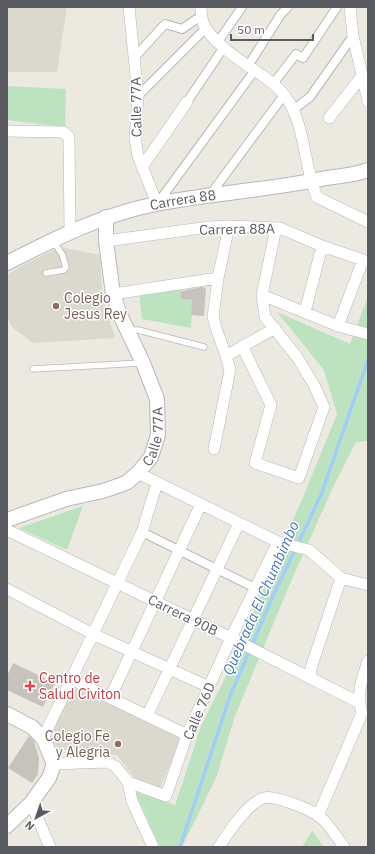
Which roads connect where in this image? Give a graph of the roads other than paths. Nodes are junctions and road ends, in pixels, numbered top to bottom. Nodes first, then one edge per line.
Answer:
1 (129, 7) edge
2 (242, 7) edge
3 (288, 7) edge
4 (337, 7) edge
5 (350, 7) edge
6 (201, 12) edge
7 (206, 28) junction
8 (353, 36) junction
9 (221, 44) junction
10 (134, 58) junction
11 (251, 68) junction
12 (362, 76) junction
13 (273, 84) junction
14 (284, 95) junction
15 (138, 96) junction
16 (368, 100) edge
17 (187, 102) joint
18 (293, 110) junction
19 (329, 118) dead end
20 (7, 131) edge
21 (142, 166) junction
22 (368, 170) edge
23 (310, 182) junction
24 (210, 196) junction
25 (157, 204) junction
26 (106, 217) junction
27 (368, 222) edge
28 (229, 226) junction
29 (276, 228) junction
30 (70, 232) junction
31 (52, 240) junction
32 (106, 241) junction
33 (322, 246) junction
34 (7, 263) edge
35 (46, 273) dead end
36 (218, 278) junction
37 (113, 294) junction
38 (262, 295) junction
39 (305, 312) junction
40 (338, 326) junction
41 (275, 328) junction
42 (128, 330) junction
43 (368, 334) edge
44 (242, 346) junction
45 (204, 348) dead end
46 (226, 356) junction
47 (143, 363) junction
48 (33, 369) dead end
49 (214, 450) dead end
50 (138, 473) junction
51 (157, 483) junction
52 (201, 504) junction
53 (7, 520) edge
54 (239, 523) junction
55 (7, 530) edge
56 (142, 532) junction
57 (278, 542) junction
58 (179, 550) junction
59 (217, 569) junction
60 (341, 578) junction
61 (118, 583) junction
62 (368, 585) edge
63 (255, 588) junction
64 (7, 589) edge
65 (155, 602) junction
66 (193, 620) junction
67 (93, 634) junction
68 (231, 638) junction
69 (132, 651) junction
70 (368, 661) edge
71 (169, 669) junction
72 (310, 678) junction
73 (71, 679) junction
74 (209, 687) junction
75 (110, 698) junction
76 (358, 702) junction
77 (7, 714) edge
78 (147, 716) junction
79 (187, 735) junction
80 (43, 738) junction
81 (54, 764) junction
82 (128, 782) junction
83 (30, 803) junction
84 (318, 816) junction
85 (7, 826) edge
86 (50, 847) edge
87 (153, 847) edge
88 (219, 847) edge
89 (344, 847) edge

1 - 10 street, Calle 77A
2 - 9 street
3 - 11 street
4 - 13 street
5 - 8 street
6 - 7 street
6 - 10 street
7 - 9 street
7 - 15 street
8 - 12 street
8 - 18 street
9 - 11 street
9 - 17 street
10 - 15 street, Calle 77A
11 - 13 street
11 - 25 street
12 - 16 street
12 - 19 street
13 - 14 street
14 - 18 street
14 - 24 street
15 - 21 street, Calle 77A
17 - 21 street
18 - 23 street
20 - 30 street
21 - 25 street, Calle 77A
22 - 23 street, Carrera 88
23 - 24 street, Carrera 88
23 - 27 street
24 - 25 street, Carrera 88
25 - 26 street, Carrera 88
26 - 30 street, Carrera 88
26 - 32 street, Calle 77A
28 - 29 street, Carrera 88A
28 - 32 street, Carrera 88A
28 - 36 street
29 - 33 street, Carrera 88A
29 - 38 street
30 - 31 street, Carrera 88
31 - 34 street, Carrera 88
31 - 35 lane
32 - 37 street, Calle 77A
33 - 39 street
33 - 40 street, Carrera 88A
36 - 37 street
36 - 46 street
37 - 42 street, Calle 77A
38 - 39 street
38 - 41 street
39 - 40 street
40 - 43 street
41 - 44 street
41 - 44 street
42 - 45 lane
42 - 47 street, Calle 77A
44 - 46 street
46 - 49 street
47 - 48 lane
47 - 50 street, Calle 77A
50 - 51 street
50 - 53 street, Calle 77A
51 - 52 street
51 - 56 street, Calle 77A
52 - 54 street
52 - 58 street
54 - 57 street
54 - 59 street
55 - 61 street, Carrera 90B
56 - 58 street
56 - 61 street, Calle 77A
57 - 60 street
57 - 63 street, Calle 76D
58 - 59 street
58 - 65 street
59 - 63 street
59 - 66 street
60 - 62 street
60 - 72 street
61 - 65 street, Carrera 90B
61 - 67 street, Calle 77A
63 - 68 street, Calle 76D
64 - 67 street
65 - 66 street, Carrera 90B
65 - 69 street
66 - 68 street, Carrera 90B
66 - 71 street
67 - 69 street
67 - 73 street, Calle 77A
68 - 72 street, Carrera 90B
68 - 74 street, Calle 76D
69 - 71 street
69 - 75 street
70 - 76 street
71 - 74 street
71 - 78 street
72 - 76 street, Carrera 90B
73 - 75 street
73 - 80 street, Calle 77A
74 - 79 street, Calle 76D
75 - 78 street
76 - 84 street
77 - 80 street
78 - 79 street
79 - 82 street, Calle 76D
80 - 81 street
81 - 82 street
81 - 83 street
82 - 87 street
83 - 85 street
83 - 86 street
84 - 88 street
84 - 89 street

